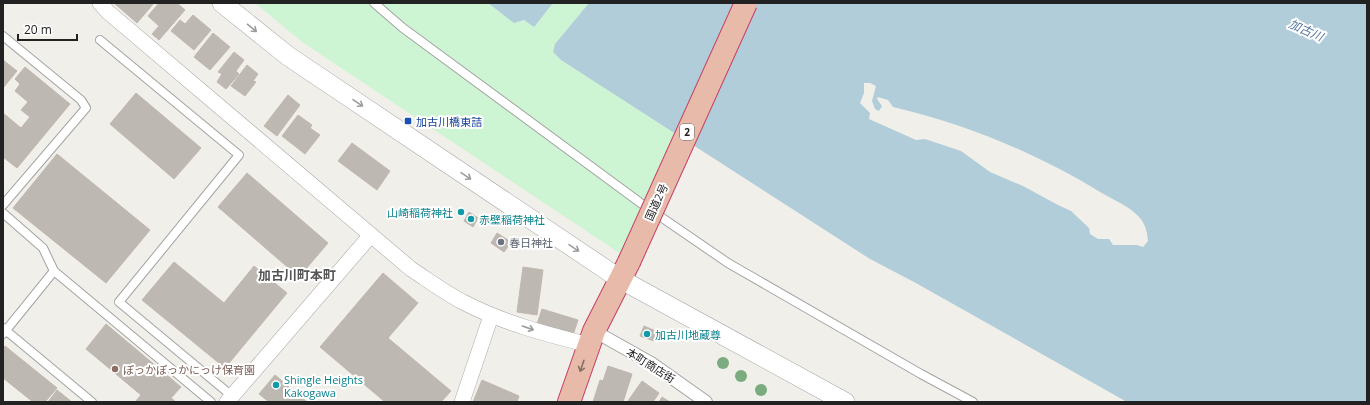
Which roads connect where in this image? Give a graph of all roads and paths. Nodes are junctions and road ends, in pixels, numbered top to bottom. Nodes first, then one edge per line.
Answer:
1 (100, 3) edge
2 (222, 3) edge
3 (374, 3) edge
4 (746, 3) edge
5 (3, 36) edge
6 (100, 40) dead end
7 (3, 205) edge
8 (3, 213) edge
9 (371, 235) junction
10 (624, 270) junction
11 (54, 271) junction
12 (491, 316) junction
13 (4, 331) edge
14 (591, 338) junction
15 (229, 400) edge
16 (92, 402) edge
17 (212, 402) edge
18 (462, 402) edge
19 (569, 402) edge
20 (706, 402) edge
21 (845, 402) edge
22 (973, 402) edge

1 - 9 street
2 -> 10 street
3 - 22 lane
4 - 10 highway, 国道2号 / 2, bridge
5 - 7 lane
6 - 15 lane
8 - 11 lane
9 - 12 street
9 - 15 street
10 - 14 highway, 国道2号 / 2
10 - 21 street
11 - 13 lane
11 - 17 lane
12 -> 14 street
12 - 18 street
13 - 16 lane
14 -> 19 highway, 国道2号 / 2
14 - 20 street, 本町商店街

